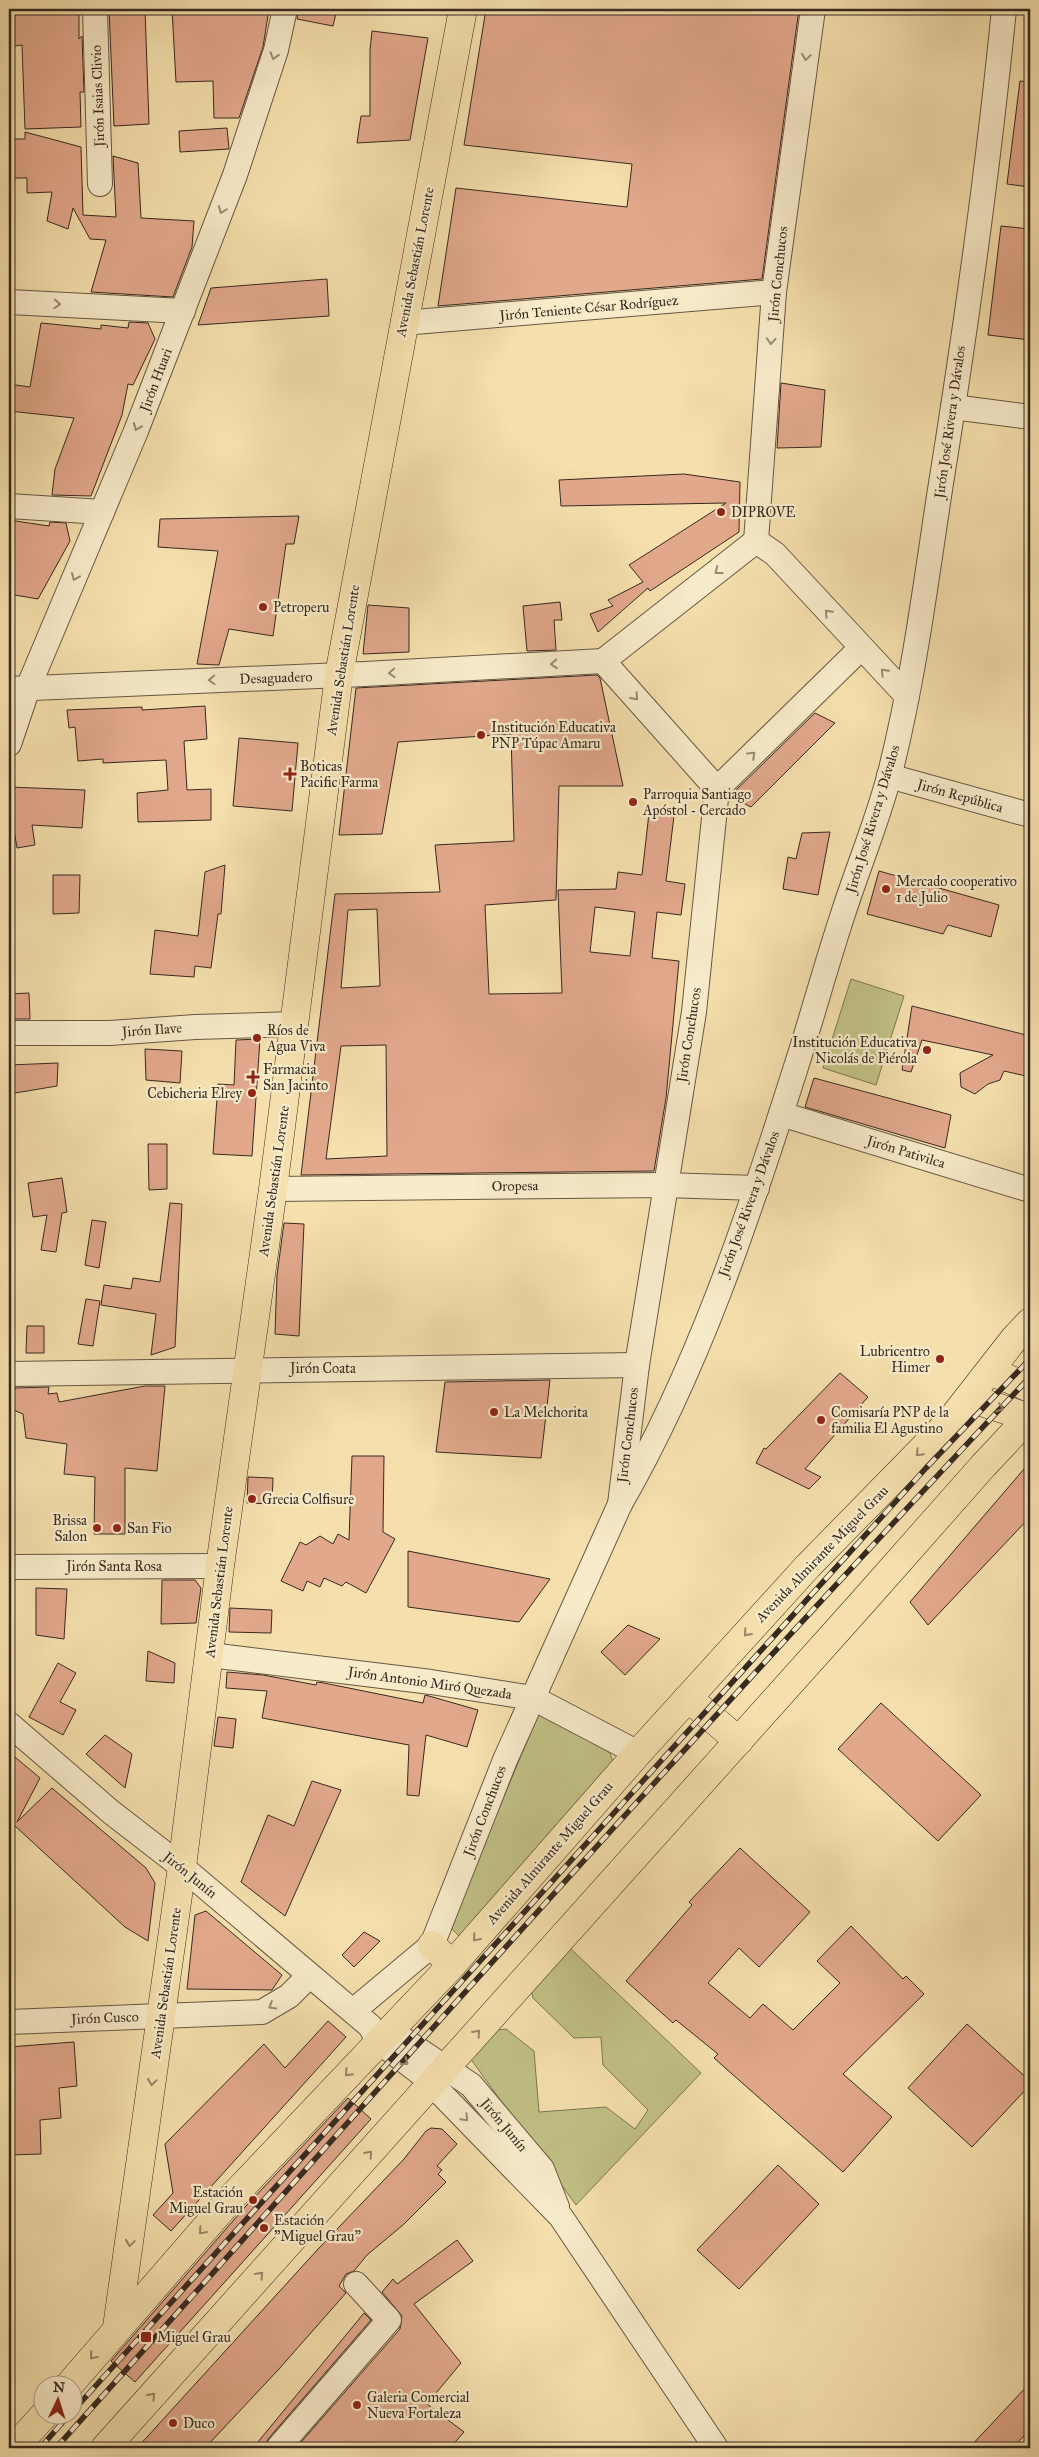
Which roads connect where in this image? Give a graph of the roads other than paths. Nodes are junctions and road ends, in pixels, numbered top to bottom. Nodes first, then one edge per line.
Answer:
1 (95, 9) edge
2 (286, 9) edge
3 (463, 9) edge
4 (813, 9) edge
5 (1004, 9) edge
6 (100, 184) dead end
7 (774, 292) junction
8 (9, 302) edge
9 (183, 312) junction
10 (403, 323) junction
11 (953, 407) junction
12 (1030, 418) edge
13 (9, 506) edge
14 (102, 512) junction
15 (756, 541) junction
16 (861, 648) junction
17 (603, 661) junction
18 (338, 675) junction
19 (18, 688) edge
20 (907, 696) junction
21 (9, 744) edge
22 (889, 776) junction
23 (717, 789) junction
24 (1030, 815) edge
25 (294, 1024) junction
26 (9, 1033) edge
27 (781, 1114) junction
28 (665, 1184) junction
29 (757, 1188) junction
30 (273, 1189) junction
31 (1030, 1190) edge
32 (1030, 1322) edge
33 (637, 1365) junction
34 (248, 1369) junction
35 (990, 1371) junction
36 (9, 1374) edge
37 (1030, 1388) edge
38 (969, 1398) junction
39 (1030, 1417) edge
40 (620, 1504) junction
41 (9, 1566) edge
42 (220, 1566) junction
43 (210, 1655) junction
44 (533, 1698) junction
45 (688, 1698) junction
46 (9, 1724) edge
47 (739, 1741) junction
48 (638, 1753) junction
49 (182, 1867) junction
50 (432, 1945) junction
51 (452, 1965) junction
52 (309, 1976) junction
53 (161, 2016) junction
54 (9, 2022) edge
55 (373, 2027) junction
56 (438, 2076) junction
57 (356, 2284) dead end
58 (117, 2327) junction
59 (78, 2374) edge
60 (36, 2424) edge
61 (14, 2448) edge
62 (105, 2448) edge
63 (278, 2448) edge
64 (716, 2448) edge

1 - 6 street, Jirón Isaias Clivio
2 -> 9 street, Jirón Huari
3 - 10 main road, Avenida Sebastián Lorente
4 -> 7 street, Jirón Conchucos
5 - 11 street, Jirón José Rivera y Dávalos
7 - 10 street, Jirón Teniente César Rodríguez
7 -> 15 street, Jirón Conchucos
8 -> 9 street
9 -> 14 street, Jirón Huari
10 - 18 main road, Avenida Sebastián Lorente
11 - 12 street
11 - 20 street, Jirón José Rivera y Dávalos
13 - 14 street
14 -> 19 street, Jirón Huari
16 -> 15 street
15 -> 17 street
20 -> 16 street
23 -> 16 street
17 -> 18 street, Desaguadero
17 -> 23 street
18 -> 19 street, Desaguadero
18 - 25 main road, Avenida Sebastián Lorente
19 - 21 street, Jirón Huari
20 - 22 street, Jirón José Rivera y Dávalos
22 - 24 street, Jirón República
22 - 27 street, Jirón José Rivera y Dávalos
23 - 28 street, Jirón Conchucos
25 - 26 street, Jirón Ilave
25 - 30 main road, Avenida Sebastián Lorente
27 - 29 street, Jirón José Rivera y Dávalos
27 - 31 street, Jirón Pativilca
28 - 29 street, Oropesa
28 - 30 street, Oropesa
28 - 33 street, Jirón Conchucos
29 - 40 street, Jirón José Rivera y Dávalos
30 - 34 main road, Avenida Sebastián Lorente
32 - 35 main road, Avenida Almirante Miguel Grau
33 - 34 street, Jirón Coata
33 - 40 street, Jirón Conchucos
34 - 36 street, Jirón Coata
34 - 42 main road, Avenida Sebastián Lorente
35 - 37 main road
35 - 38 main road, Avenida Almirante Miguel Grau
38 -> 39 main road
38 -> 45 main road, Avenida Almirante Miguel Grau
39 - 47 main road
40 - 44 street, Jirón Conchucos
41 - 42 street, Jirón Santa Rosa
42 - 43 main road, Avenida Sebastián Lorente
43 - 44 street, Jirón Antonio Miró Quezada
43 - 49 main road, Avenida Sebastián Lorente
44 - 48 street, Jirón Antonio Miró Quezada
44 - 50 street, Jirón Conchucos
45 - 47 main road
45 - 48 main road, Avenida Almirante Miguel Grau
46 - 49 street, Jirón Junín
56 -> 47 main road
48 -> 51 main road, Avenida Almirante Miguel Grau
49 - 52 street, Jirón Junín
49 - 53 main road, Avenida Sebastián Lorente
50 - 51 main road
50 - 55 street, Jirón Conchucos
51 - 55 main road, Avenida Almirante Miguel Grau
52 -> 53 street, Jirón Cusco
52 - 55 street, Jirón Junín
53 - 54 street, Jirón Cusco
53 -> 58 main road, Avenida Sebastián Lorente
55 - 56 street, Jirón Junín
55 -> 58 main road, Avenida Almirante Miguel Grau
62 -> 56 main road
56 - 64 street, Jirón Junín
57 - 63 street
58 -> 59 main road, Avenida Almirante Miguel Grau
60 - 61 main road

